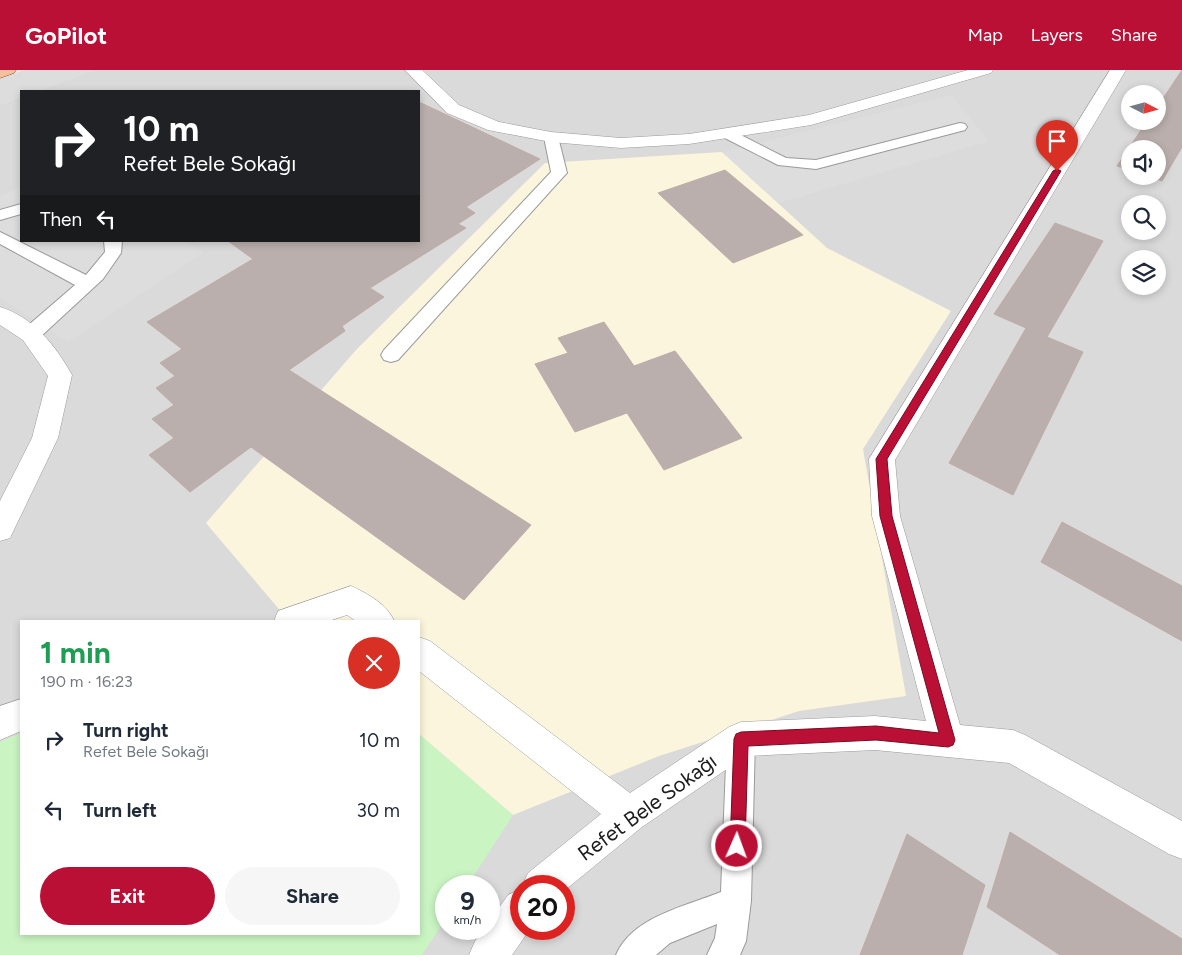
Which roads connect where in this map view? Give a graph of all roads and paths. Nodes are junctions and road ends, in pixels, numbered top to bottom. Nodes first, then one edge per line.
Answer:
1 (8, 70) edge
2 (413, 70) edge
3 (985, 70) edge
4 (1118, 70) edge
5 (0, 73) edge
6 (960, 127) dead end
7 (726, 134) junction
8 (551, 137) junction
9 (20, 209) edge
10 (0, 214) edge
11 (0, 237) edge
12 (114, 242) edge
13 (88, 284) junction
14 (0, 315) edge
15 (31, 334) junction
16 (391, 355) dead end
17 (0, 529) edge
18 (292, 620) edge
19 (378, 620) edge
20 (420, 653) edge
21 (20, 715) edge
22 (0, 723) edge
23 (741, 739) junction
24 (948, 740) junction
25 (629, 814) junction
26 (1182, 841) edge
27 (554, 875) edge
28 (736, 901) junction
29 (510, 924) edge
30 (489, 955) edge
31 (632, 955) edge
32 (722, 955) edge

1 - 5 main road
2 - 8 street
3 - 7 street
4 - 24 street
6 - 7 lane
7 - 8 street
8 - 16 lane
9 - 10 lane
11 - 13 lane
12 - 13 lane
13 - 15 lane
14 - 15 street
15 - 17 street
18 - 19 street
20 - 25 street
21 - 22 street
23 - 24 street
23 - 25 street, Refet Bele Sokağı
23 - 28 lane
24 - 26 street
25 - 27 street, Refet Bele Sokağı
28 - 31 lane
28 - 32 lane
29 - 30 street

